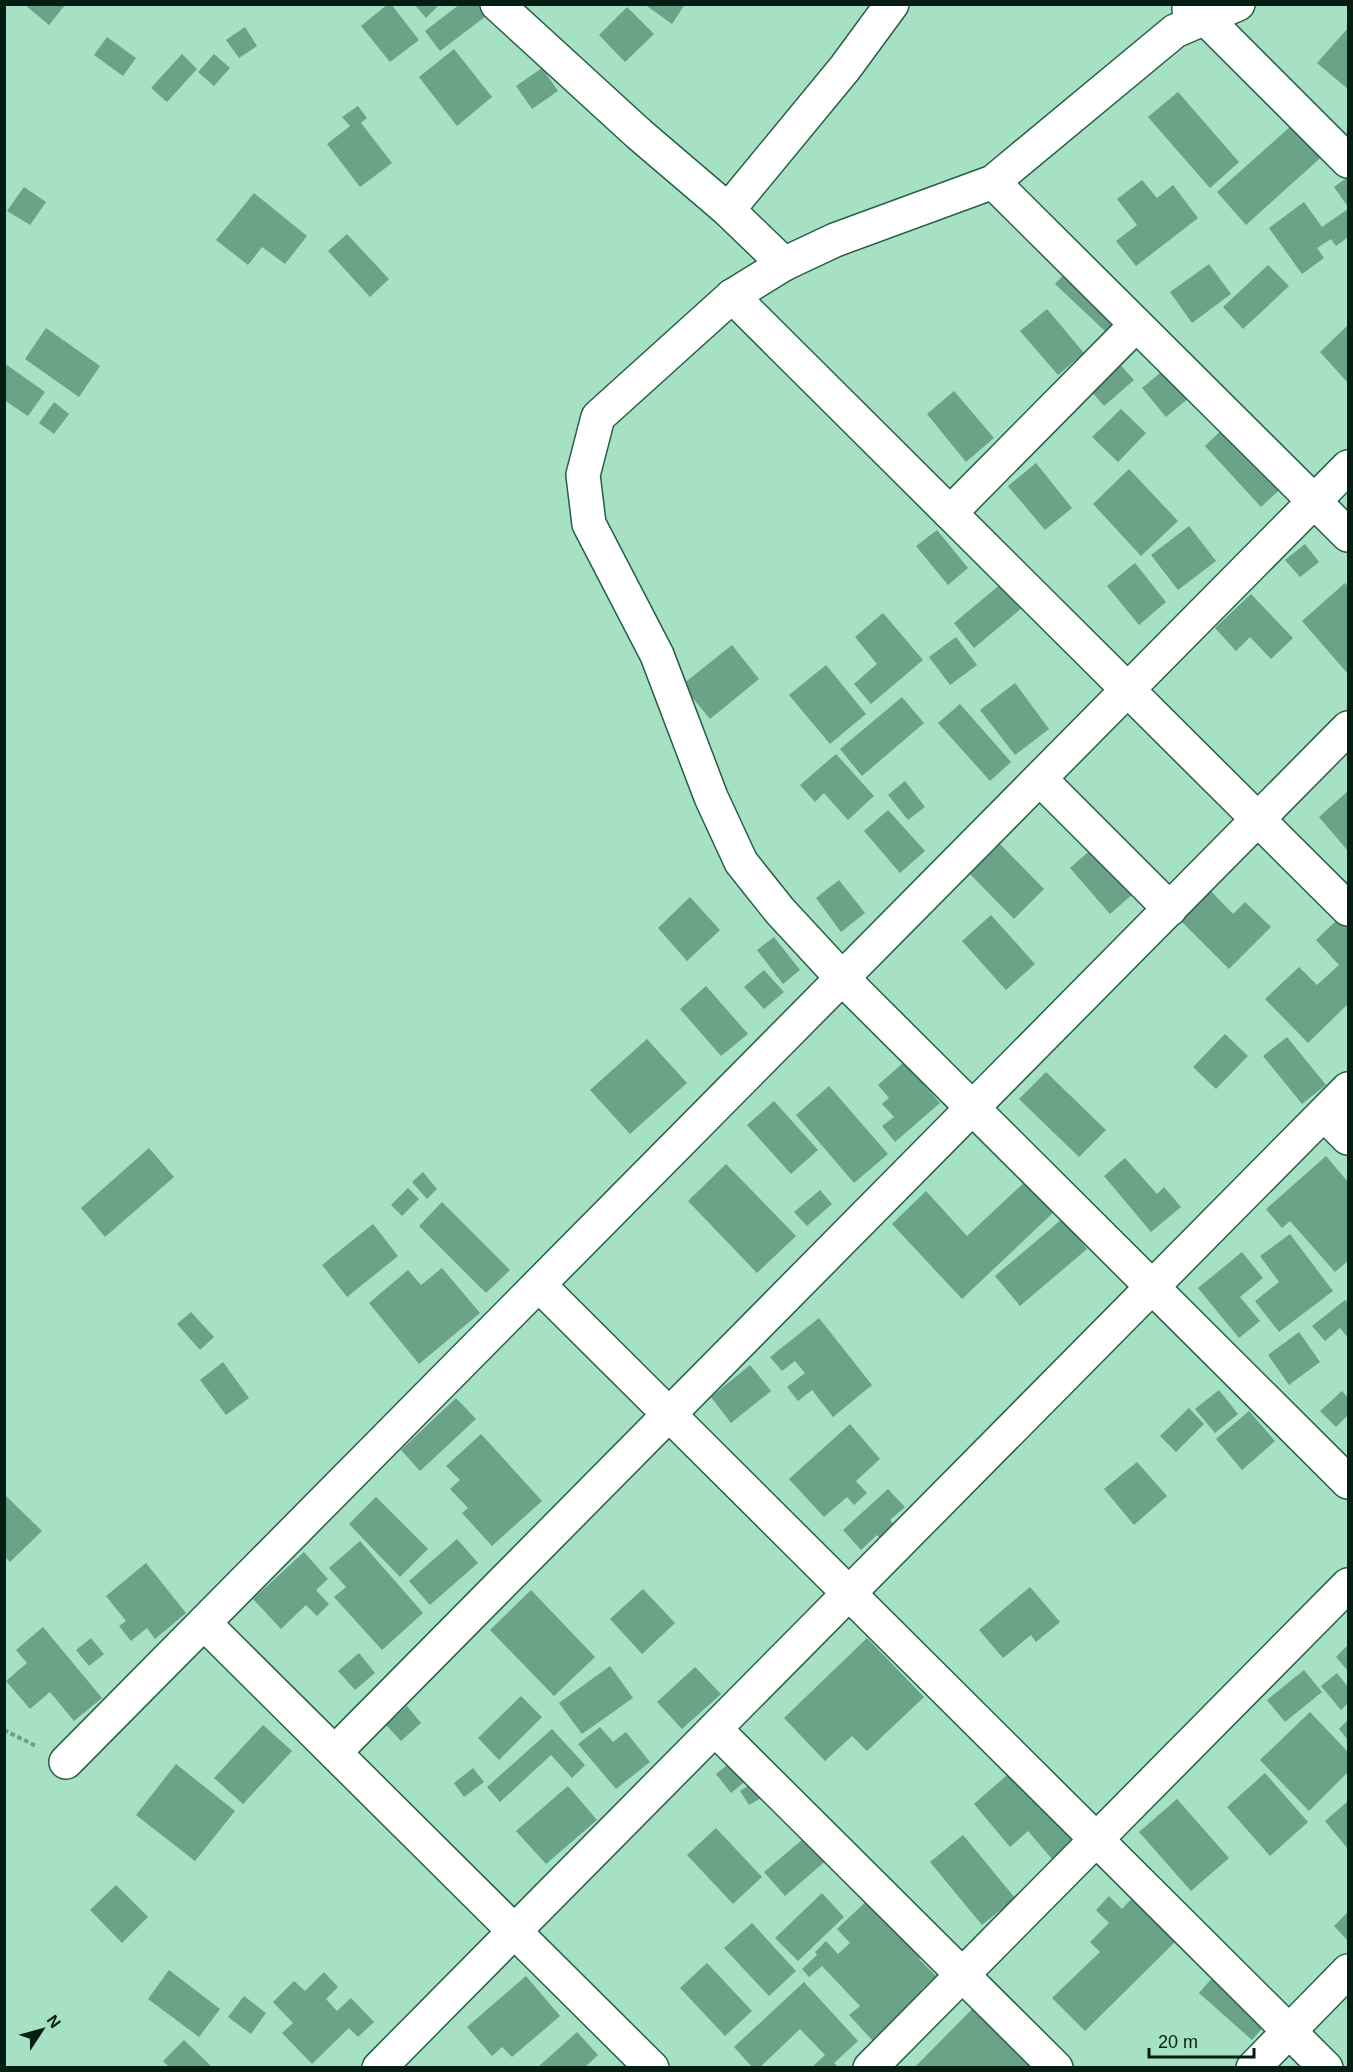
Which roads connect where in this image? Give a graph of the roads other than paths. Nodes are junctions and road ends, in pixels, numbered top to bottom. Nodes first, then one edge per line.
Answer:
1 (891, 4) edge
2 (1238, 4) edge
3 (510, 8) edge
4 (1194, 12) edge
5 (1348, 160) edge
6 (993, 182) junction
7 (728, 210) junction
8 (784, 264) junction
9 (732, 296) junction
10 (1136, 325) junction
11 (1348, 467) edge
12 (1314, 501) junction
13 (950, 513) junction
14 (1348, 535) edge
15 (1128, 690) junction
16 (1348, 728) edge
17 (1040, 779) junction
18 (1258, 819) junction
19 (1170, 909) junction
20 (1348, 909) edge
21 (842, 978) junction
22 (1348, 1089) edge
23 (972, 1108) junction
24 (1324, 1114) junction
25 (1348, 1138) edge
26 (539, 1285) junction
27 (1152, 1287) junction
28 (669, 1414) junction
29 (1348, 1482) edge
30 (1348, 1585) edge
31 (849, 1593) junction
32 (204, 1623) junction
33 (715, 1729) junction
34 (335, 1752) junction
35 (66, 1762) dead end
36 (1097, 1839) junction
37 (514, 1931) junction
38 (1348, 1971) edge
39 (962, 1975) junction
40 (1289, 2031) junction
41 (379, 2067) edge
42 (652, 2067) edge
43 (870, 2067) edge
44 (1056, 2067) edge
45 (1252, 2067) edge
46 (1326, 2067) edge

1 - 7 street
2 - 4 street
3 - 7 street
4 - 5 street
4 - 6 street
6 - 8 street
6 - 10 street
7 - 8 street
8 - 9 street
9 - 13 street
9 - 21 street
10 - 12 street
10 - 13 street
11 - 12 street
12 - 14 street
12 - 15 street
13 - 15 street
15 - 17 street
15 - 18 street
16 - 18 street
17 - 19 street
17 - 21 street
18 - 19 street
18 - 20 street
19 - 23 street
21 - 23 street
21 - 26 street
22 - 24 street
23 - 27 street
23 - 28 street
24 - 25 street
24 - 27 street
26 - 28 street
26 - 32 street
27 - 29 street
27 - 31 street
28 - 31 street
28 - 34 street
30 - 36 street
31 - 33 street
31 - 36 street
32 - 34 street
32 - 35 street
33 - 37 street
33 - 39 street
34 - 37 street
36 - 39 street
36 - 40 street
37 - 41 street
37 - 42 street
38 - 40 street
39 - 43 street
39 - 44 street
40 - 45 street
40 - 46 street

